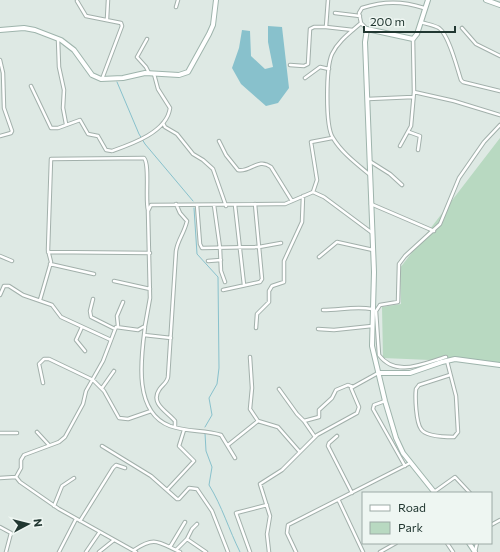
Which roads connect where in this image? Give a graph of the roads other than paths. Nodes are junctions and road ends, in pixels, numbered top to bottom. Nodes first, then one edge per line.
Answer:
1 (108, 0) edge
2 (178, 0) edge
3 (216, 0) edge
4 (328, 0) edge
5 (428, 0) edge
6 (486, 0) edge
7 (77, 1) edge
8 (500, 5) edge
9 (176, 6) dead end
10 (424, 8) junction
11 (335, 13) dead end
12 (360, 16) junction
13 (106, 19) junction
14 (421, 22) junction
15 (361, 23) junction
16 (326, 27) junction
17 (462, 28) dead end
18 (368, 29) junction
19 (0, 30) edge
20 (353, 30) junction
21 (58, 39) junction
22 (148, 39) dead end
23 (414, 39) junction
24 (500, 56) edge
25 (0, 60) edge
26 (290, 66) dead end
27 (329, 69) junction
28 (151, 73) junction
29 (305, 78) dead end
30 (101, 80) junction
31 (31, 86) dead end
32 (500, 91) edge
33 (414, 92) junction
34 (413, 96) junction
35 (366, 99) junction
36 (500, 115) edge
37 (163, 123) junction
38 (66, 124) junction
39 (500, 125) edge
40 (409, 132) junction
41 (0, 136) edge
42 (332, 138) junction
43 (219, 141) dead end
44 (400, 146) dead end
45 (418, 150) dead end
46 (371, 162) junction
47 (371, 175) junction
48 (402, 185) dead end
49 (313, 192) junction
50 (303, 196) junction
51 (292, 201) junction
52 (176, 204) junction
53 (255, 204) junction
54 (370, 204) junction
55 (197, 205) junction
56 (214, 205) junction
57 (235, 205) junction
58 (226, 206) junction
59 (148, 210) junction
60 (434, 231) junction
61 (371, 232) junction
62 (281, 243) dead end
63 (259, 247) junction
64 (220, 248) junction
65 (239, 248) junction
66 (373, 250) junction
67 (48, 252) junction
68 (150, 253) junction
69 (0, 256) edge
70 (319, 257) dead end
71 (221, 260) junction
72 (12, 261) dead end
73 (208, 261) dead end
74 (50, 264) junction
75 (94, 274) dead end
76 (114, 281) dead end
77 (225, 282) dead end
78 (244, 285) junction
79 (150, 289) junction
80 (223, 290) dead end
81 (0, 295) edge
82 (93, 299) dead end
83 (40, 300) junction
84 (123, 302) dead end
85 (372, 309) junction
86 (323, 310) dead end
87 (118, 326) junction
88 (146, 326) junction
89 (372, 326) junction
90 (82, 327) junction
91 (256, 328) dead end
92 (115, 329) junction
93 (318, 329) dead end
94 (144, 336) junction
95 (171, 338) junction
96 (111, 340) junction
97 (85, 351) dead end
98 (250, 357) dead end
99 (447, 359) junction
100 (500, 365) edge
101 (114, 371) dead end
102 (379, 373) junction
103 (450, 375) junction
104 (93, 380) junction
105 (43, 382) dead end
106 (353, 387) junction
107 (102, 388) junction
108 (279, 389) dead end
109 (384, 401) junction
110 (151, 412) junction
111 (258, 421) junction
112 (304, 421) junction
113 (175, 427) junction
114 (184, 430) junction
115 (38, 432) dead end
116 (0, 433) edge
117 (17, 433) dead end
118 (315, 436) junction
119 (338, 436) dead end
120 (50, 445) junction
121 (228, 445) junction
122 (102, 446) dead end
123 (299, 451) junction
124 (236, 458) dead end
125 (410, 464) junction
126 (405, 466) junction
127 (125, 468) dead end
128 (16, 477) junction
129 (0, 478) edge
130 (74, 478) dead end
131 (168, 488) junction
132 (435, 492) edge
133 (469, 492) edge
134 (352, 493) junction
135 (339, 501) junction
136 (267, 505) junction
137 (54, 506) junction
138 (76, 519) junction
139 (80, 521) junction
140 (185, 522) dead end
141 (197, 524) dead end
142 (0, 527) edge
143 (99, 533) junction
144 (187, 539) junction
145 (114, 540) junction
146 (394, 544) edge
147 (170, 547) junction
148 (176, 550) junction
149 (135, 551) edge
150 (6, 552) edge
151 (59, 552) edge
152 (86, 552) edge
153 (99, 552) edge
154 (180, 552) edge
155 (206, 552) edge
156 (228, 552) edge
157 (250, 552) edge
158 (269, 552) edge
159 (296, 552) edge
160 (363, 552) edge
161 (380, 552) edge

1 - 13 street
2 - 9 street
3 - 28 street
4 - 16 street
5 - 10 street
6 - 8 street
7 - 13 street
10 - 12 street
10 - 14 street
11 - 12 street
12 - 15 street
13 - 30 street
14 - 23 street
14 - 32 street
15 - 18 street
15 - 20 street
16 - 20 street
16 - 26 street
17 - 24 street
18 - 23 street
18 - 35 street
19 - 21 street
20 - 27 street
21 - 30 street
21 - 38 street
22 - 28 street
23 - 33 street
25 - 41 street
27 - 29 street
27 - 42 street
28 - 30 street
28 - 37 street
31 - 38 street
33 - 34 street
33 - 36 street
34 - 35 street
34 - 40 street
35 - 46 street
37 - 38 street
37 - 58 street
39 - 60 street
40 - 44 street
40 - 45 street
42 - 47 street
42 - 49 street
43 - 51 street
46 - 47 street
46 - 48 street
47 - 54 street
49 - 50 street
49 - 61 street
50 - 51 street
50 - 91 street
51 - 53 street
52 - 55 street
52 - 59 street
52 - 95 street
53 - 57 street
53 - 63 street
54 - 60 street
54 - 61 street
55 - 56 street
55 - 64 street
56 - 58 street
56 - 64 street
57 - 58 street
57 - 65 street
59 - 67 street
59 - 68 street
60 - 99 street
61 - 66 street
62 - 63 street
63 - 65 street
63 - 78 street
64 - 65 street
64 - 71 street
65 - 78 street
66 - 70 street
66 - 85 street
67 - 68 street
67 - 74 street
68 - 79 street
69 - 72 street
71 - 73 street
71 - 77 street
74 - 75 street
74 - 83 street
76 - 79 street
78 - 80 street
79 - 88 street
81 - 83 street
82 - 92 street
83 - 90 street
84 - 87 street
85 - 86 street
85 - 89 street
87 - 88 street
87 - 92 street
88 - 94 street
89 - 93 street
89 - 102 street
90 - 96 street
90 - 97 street
92 - 96 street
94 - 95 street
94 - 110 street
95 - 113 street
96 - 104 street
98 - 111 street
99 - 100 street
99 - 102 street
99 - 103 street
101 - 107 street
102 - 106 street
102 - 109 street
103 - 103 street
104 - 105 street
104 - 107 street
104 - 120 street
106 - 112 street
106 - 118 street
107 - 110 street
108 - 112 street
109 - 125 street
109 - 126 street
110 - 113 street
111 - 121 street
111 - 123 street
112 - 118 street
113 - 114 street
114 - 121 street
114 - 131 street
115 - 120 street
116 - 117 street
118 - 123 street
119 - 134 street
120 - 128 street
121 - 124 street
122 - 131 street
123 - 136 street
125 - 126 street
125 - 132 street
126 - 134 street
127 - 139 street
128 - 129 street
128 - 137 street
130 - 137 street
131 - 156 street
132 - 133 street
134 - 135 street
135 - 159 street
135 - 160 street
136 - 157 street
136 - 158 street
137 - 138 street
138 - 139 street
138 - 151 street
139 - 143 street
140 - 147 street
141 - 144 street
142 - 150 street
143 - 145 street
143 - 152 street
144 - 148 street
144 - 155 street
145 - 149 street
145 - 153 street
146 - 161 street
147 - 148 street
147 - 149 street
148 - 154 street

